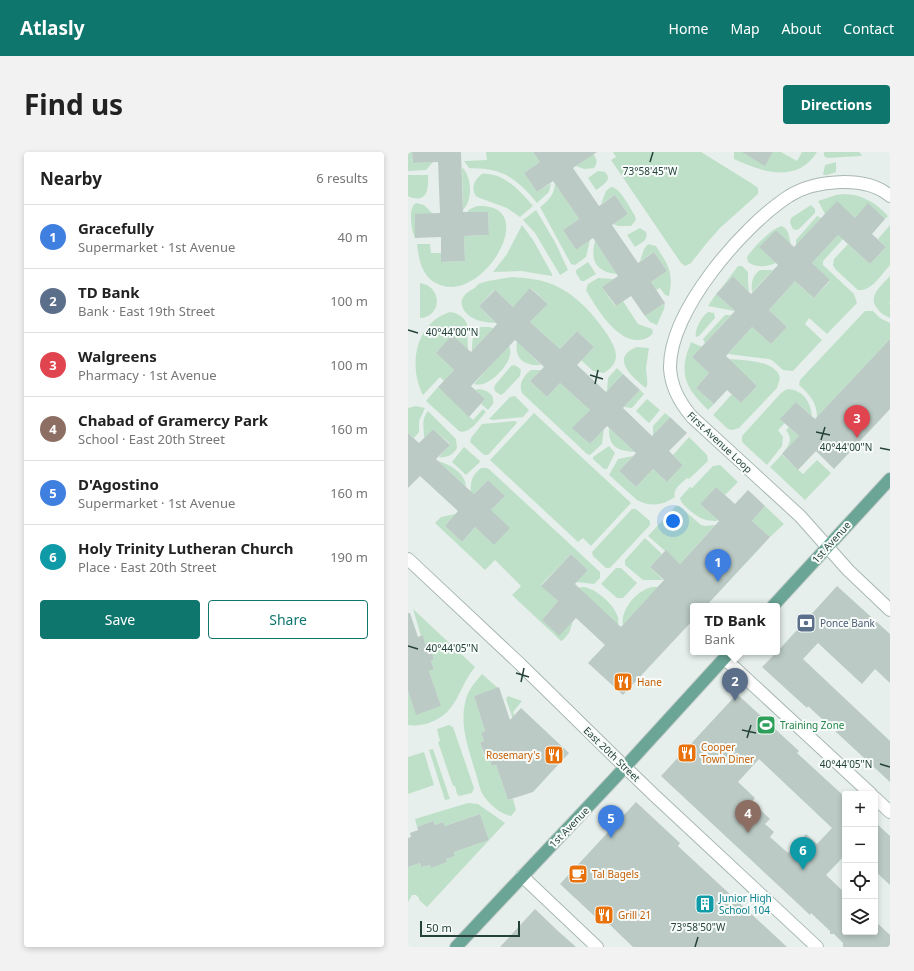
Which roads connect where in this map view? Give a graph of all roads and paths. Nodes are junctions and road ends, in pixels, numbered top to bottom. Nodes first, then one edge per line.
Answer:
1 (890, 196) edge
2 (890, 479) edge
3 (826, 547) junction
4 (408, 559) edge
5 (776, 603) edge
6 (890, 610) edge
7 (727, 655) edge
8 (625, 767) junction
9 (868, 791) edge
10 (878, 801) edge
11 (890, 812) edge
12 (522, 876) junction
13 (456, 947) edge
14 (597, 947) edge
15 (817, 947) edge

1 - 3 street, First Avenue Loop
2 - 3 main road, 1st Avenue
3 - 5 main road, 1st Avenue
3 - 6 street, First Avenue Loop
4 - 8 street, East 20th Street
7 - 8 main road, 1st Avenue
7 - 9 street
8 - 12 main road, 1st Avenue
8 - 15 street, East 20th Street
10 - 11 street
12 - 13 main road, 1st Avenue
12 - 14 street

